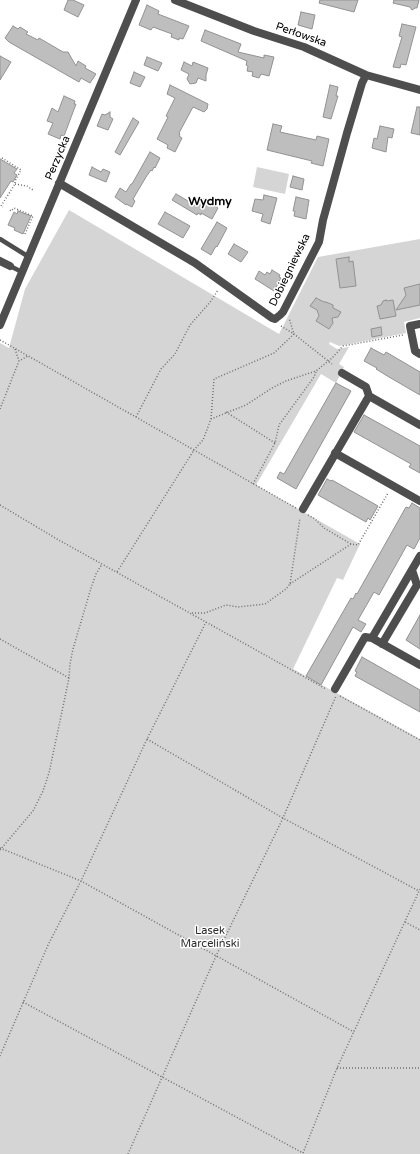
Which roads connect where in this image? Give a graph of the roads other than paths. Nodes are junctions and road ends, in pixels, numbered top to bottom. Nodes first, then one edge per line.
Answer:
1 (136, 0) edge
2 (175, 0) edge
3 (366, 75) junction
4 (420, 90) edge
5 (59, 183) junction
6 (0, 239) edge
7 (29, 256) junction
8 (0, 261) edge
9 (10, 266) joint
10 (22, 272) junction
11 (420, 324) edge
12 (0, 325) edge
13 (420, 354) edge
14 (342, 373) dead end
15 (369, 396) junction
16 (420, 425) edge
17 (335, 454) junction
18 (420, 501) edge
19 (302, 510) road end
20 (420, 556) edge
21 (412, 570) junction
22 (372, 638) junction
23 (382, 644) junction
24 (420, 665) edge
25 (336, 692) road end

1 - 5 street, Perzycka
2 - 3 street, Perłowska
3 - 4 street, Perłowska
3 - 5 street, Dobiegniewska
5 - 7 street, Perzycka
6 - 7 lane
7 - 10 street, Perzycka
8 - 9 street
9 - 10 lane
10 - 12 street, Perzycka
11 - 13 street
14 - 15 street
15 - 16 street
15 - 17 street
17 - 18 street
17 - 19 street
20 - 21 street
21 - 22 street
21 - 23 street
22 - 23 street
22 - 25 street
23 - 24 street

